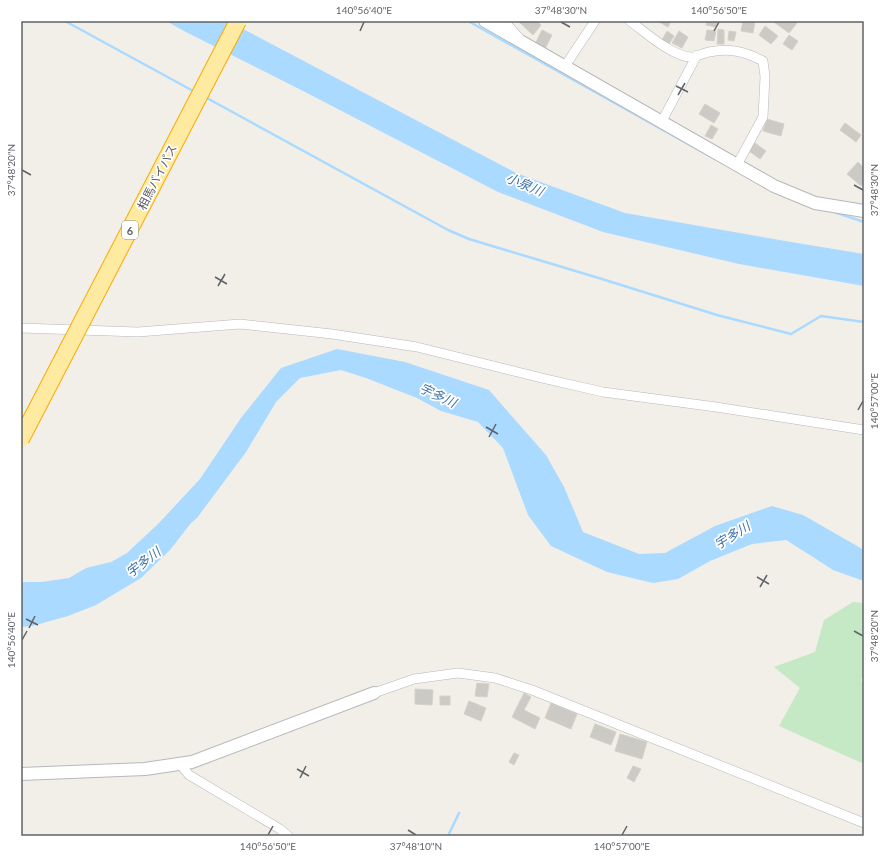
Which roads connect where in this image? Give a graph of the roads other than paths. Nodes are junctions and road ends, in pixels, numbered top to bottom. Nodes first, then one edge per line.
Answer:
1 (238, 21) edge
2 (485, 21) edge
3 (504, 21) edge
4 (595, 21) edge
5 (630, 21) edge
6 (524, 42) junction
7 (697, 55) junction
8 (565, 66) junction
9 (662, 121) junction
10 (737, 165) junction
11 (864, 211) edge
12 (21, 328) edge
13 (864, 430) edge
14 (21, 439) edge
15 (374, 693) joint
16 (180, 764) junction
17 (21, 774) edge
18 (864, 823) edge
19 (288, 836) edge

1 - 14 highway, 相馬バイパス / 6, bridge
2 - 6 street
3 - 6 street
4 - 8 street
5 - 7 street
6 - 8 street
7 - 9 street
7 - 10 street
8 - 9 street
9 - 10 street
10 - 11 street
12 - 13 street
15 - 16 street
15 - 18 street
16 - 17 street
16 - 19 street

